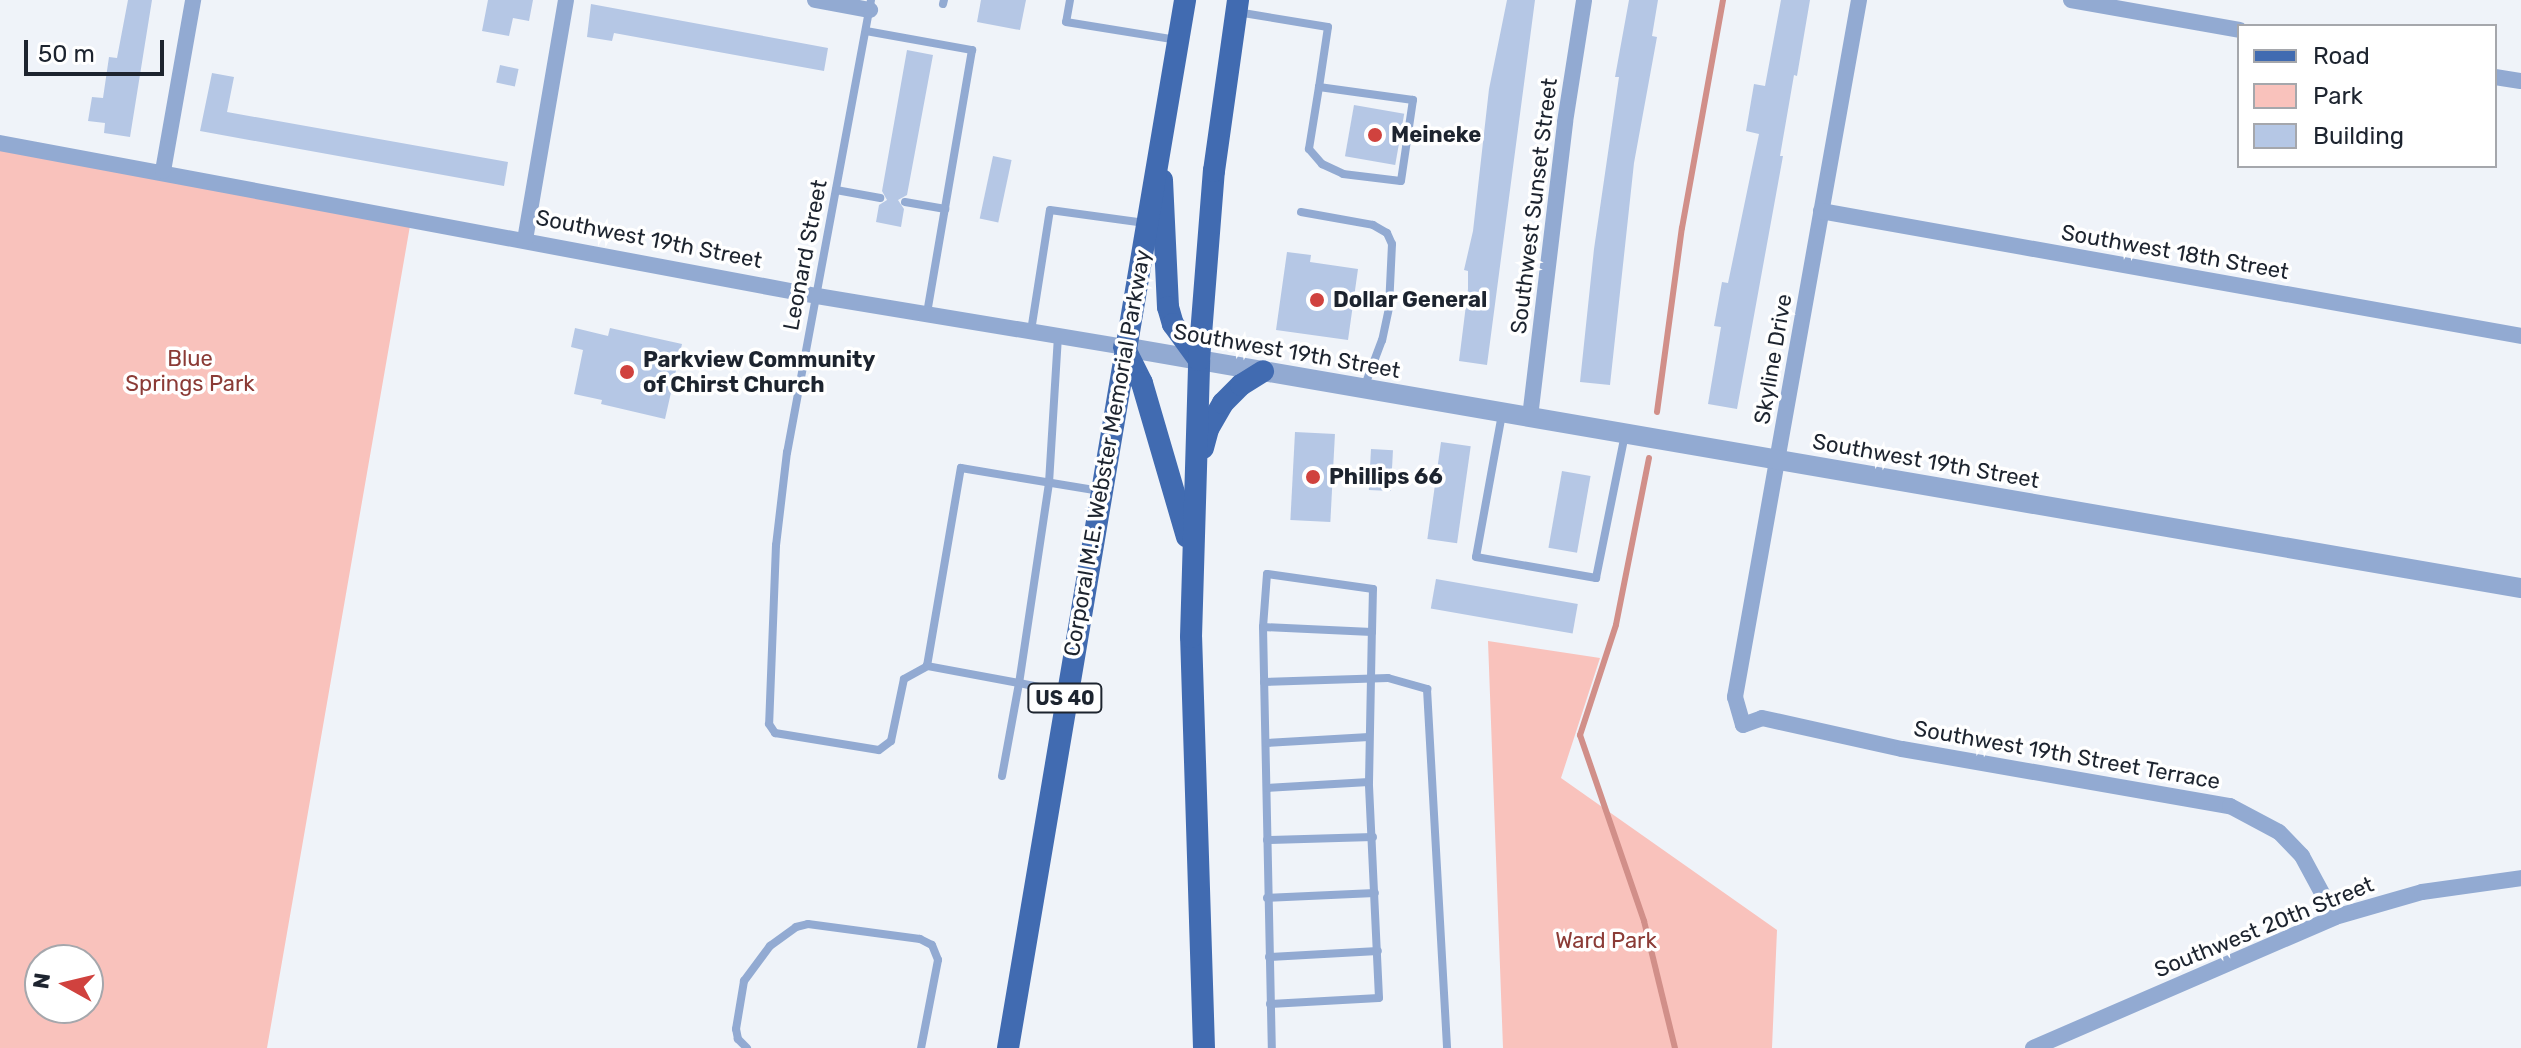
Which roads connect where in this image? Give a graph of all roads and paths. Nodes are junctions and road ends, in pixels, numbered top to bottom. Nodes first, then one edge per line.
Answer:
1 (193, 0) edge
2 (566, 0) edge
3 (815, 0) edge
4 (1070, 0) edge
5 (1185, 0) edge
6 (1584, 0) edge
7 (1859, 0) edge
8 (2071, 0) edge
9 (871, 5) edge
10 (1237, 6) edge
11 (2237, 30) edge
12 (866, 31) junction
13 (1178, 40) junction
14 (2497, 77) edge
15 (2521, 81) edge
16 (1319, 87) junction
17 (0, 143) edge
18 (1160, 143) junction
19 (163, 171) junction
20 (836, 190) junction
21 (880, 198) dead end
22 (905, 202) dead end
23 (945, 209) junction
24 (1821, 211) junction
25 (1301, 212) dead end
26 (1146, 223) junction
27 (525, 240) junction
28 (817, 296) junction
29 (927, 314) junction
30 (1031, 332) junction
31 (1058, 336) junction
32 (2521, 336) edge
33 (1124, 347) junction
34 (1199, 360) junction
35 (1263, 371) junction
36 (1363, 388) junction
37 (1502, 412) junction
38 (1530, 417) junction
39 (1625, 433) junction
40 (1778, 459) junction
41 (1195, 480) junction
42 (1049, 483) junction
43 (1100, 491) junction
44 (1193, 557) junction
45 (2521, 588) edge
46 (1263, 627) junction
47 (1372, 632) junction
48 (927, 666) junction
49 (1371, 679) junction
50 (1264, 682) junction
51 (1019, 683) junction
52 (1066, 693) junction
53 (1743, 725) joint
54 (1369, 737) junction
55 (1266, 743) junction
56 (1002, 776) dead end
57 (1369, 782) junction
58 (1267, 788) junction
59 (1373, 837) junction
60 (1267, 840) junction
61 (2521, 878) edge
62 (1375, 893) junction
63 (1267, 898) junction
64 (2335, 917) junction
65 (1378, 951) junction
66 (1269, 957) junction
67 (1270, 1004) junction
68 (747, 1048) edge
69 (921, 1048) edge
70 (1008, 1048) edge
71 (1204, 1048) edge
72 (1272, 1048) edge
73 (1447, 1048) edge
74 (2033, 1048) edge

1 - 19 street
2 - 27 street
3 - 9 street
4 - 13 lane
5 - 13 main road, Corporal M.E. Webster Memorial Parkway / US 40
6 - 38 street, Southwest Sunset Street
7 - 24 street, Skyline Drive
8 - 11 street
9 - 12 lane, Leonard Street
10 - 16 lane
10 - 34 main road
12 - 20 lane, Leonard Street
12 - 23 lane
13 - 18 main road, Corporal M.E. Webster Memorial Parkway / US 40
14 - 15 street
16 - 16 lane
17 - 19 street, Southwest 19th Street
18 - 26 main road, Corporal M.E. Webster Memorial Parkway / US 40
18 - 34 main road
19 - 27 street, Southwest 19th Street
20 - 21 lane
20 - 28 lane, Leonard Street
22 - 23 lane
23 - 29 lane
24 - 32 street, Southwest 18th Street
24 - 40 street, Skyline Drive
25 - 36 lane
26 - 30 lane
26 - 33 main road, Corporal M.E. Webster Memorial Parkway / US 40
27 - 28 street, Southwest 19th Street
28 - 29 street, Southwest 19th Street
28 - 48 lane, Leonard Street
29 - 30 street, Southwest 19th Street
30 - 31 street, Southwest 19th Street
31 - 33 street, Southwest 19th Street
31 - 42 lane
33 - 34 street, Southwest 19th Street
33 - 43 main road, Corporal M.E. Webster Memorial Parkway / US 40
33 - 44 main road
34 - 35 street, Southwest 19th Street
34 - 41 main road
35 - 36 street, Southwest 19th Street
35 - 41 main road
36 - 37 street, Southwest 19th Street
37 - 38 street, Southwest 19th Street
37 - 39 lane
38 - 39 street, Southwest 19th Street
39 - 40 street, Southwest 19th Street
40 - 45 street, Southwest 19th Street
40 - 53 street, Skyline Drive
41 - 44 main road
42 - 43 lane
42 - 48 lane
42 - 51 lane
43 - 52 main road, Corporal M.E. Webster Memorial Parkway / US 40
44 - 71 main road
46 - 47 lane
46 - 47 lane
46 - 50 lane
47 - 49 lane
48 - 51 lane
49 - 50 lane
49 - 54 lane
49 - 73 lane
50 - 55 lane
51 - 52 lane
51 - 56 lane
52 - 70 main road, Corporal M.E. Webster Memorial Parkway / US 40
53 - 64 street, Southwest 19th Street Terrace
54 - 55 lane
54 - 57 lane
55 - 58 lane
57 - 58 lane
57 - 59 lane
58 - 60 lane
59 - 60 lane
59 - 62 lane
60 - 63 lane
61 - 64 street, Southwest 20th Street
62 - 63 lane
62 - 65 lane
63 - 66 lane
64 - 74 street, Southwest 20th Street
65 - 66 lane
65 - 67 lane
66 - 67 lane
67 - 72 lane
68 - 69 lane

